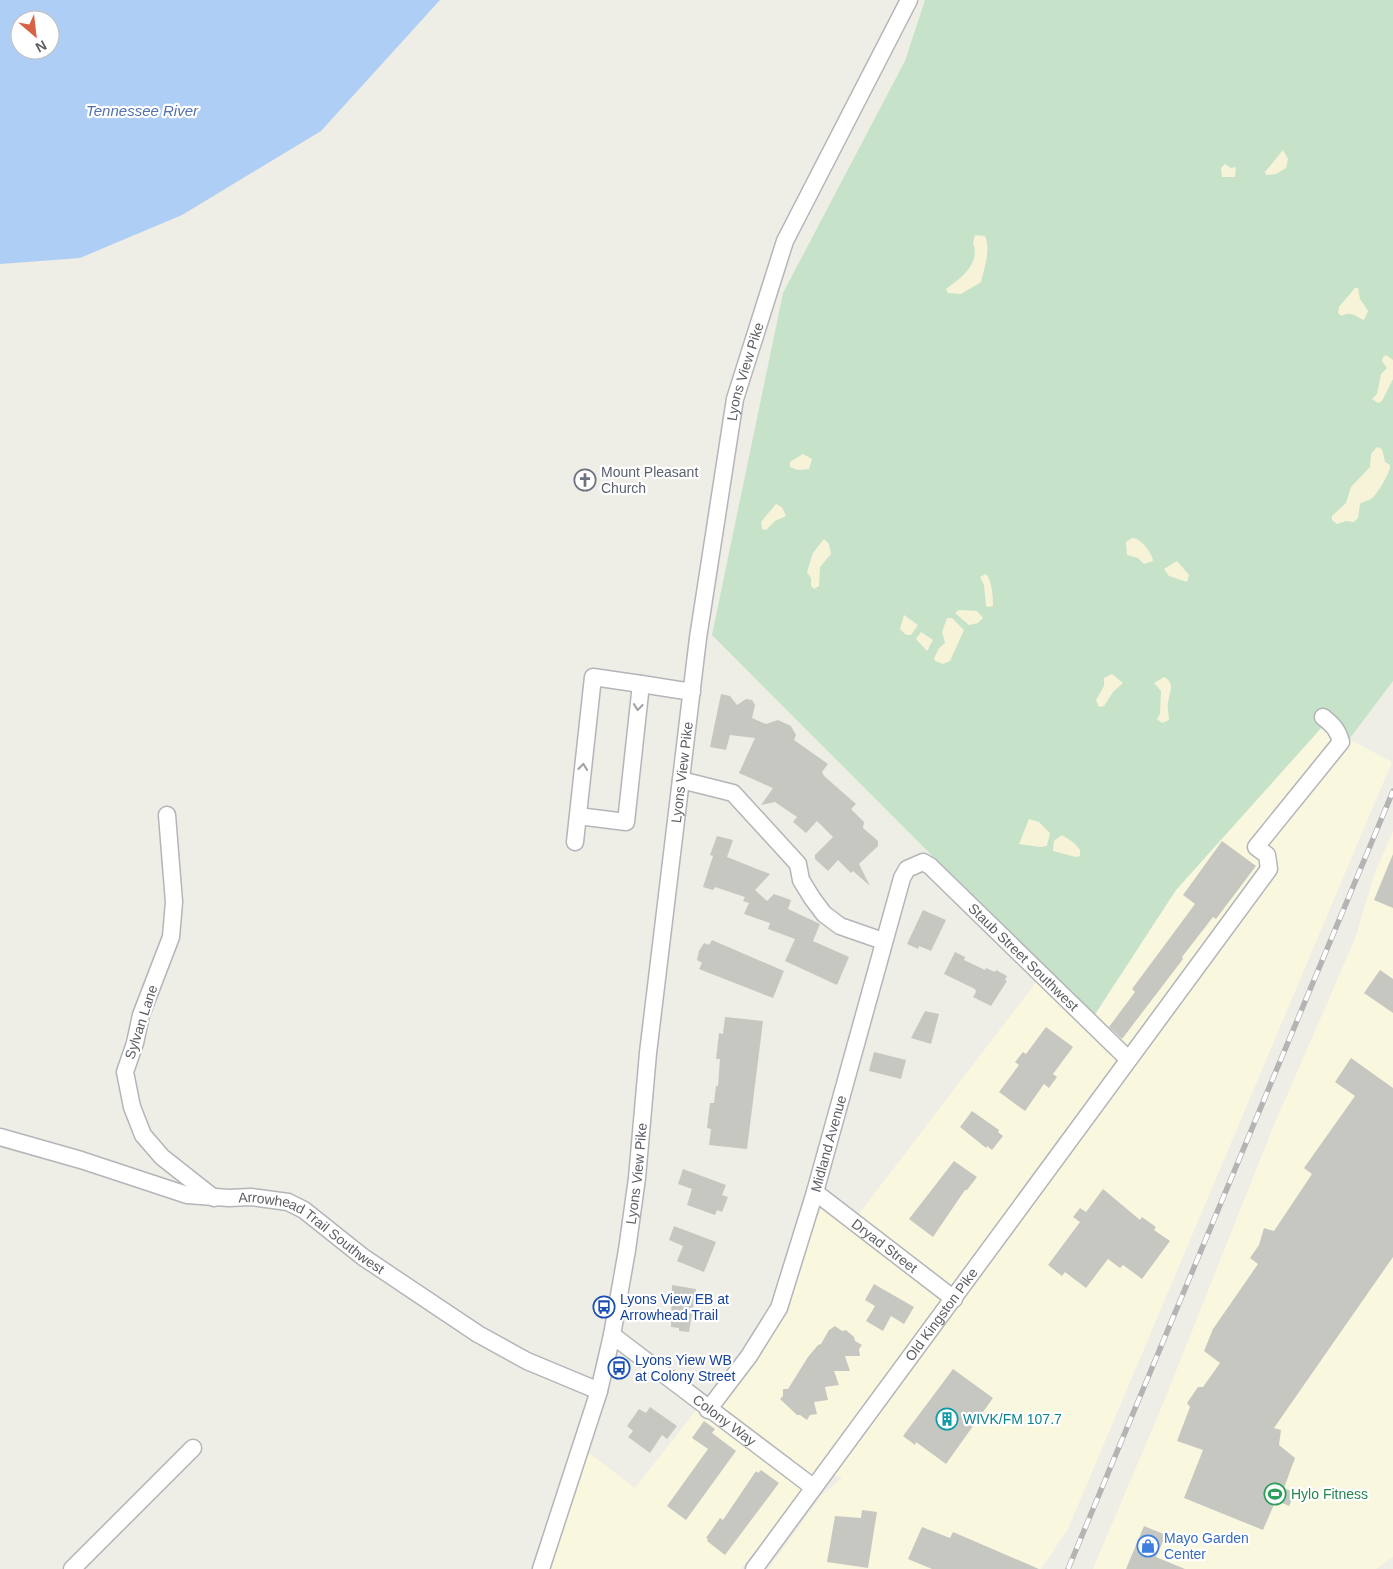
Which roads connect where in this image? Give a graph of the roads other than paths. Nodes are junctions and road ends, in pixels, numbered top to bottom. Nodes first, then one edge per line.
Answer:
1 (909, 0) edge
2 (641, 684) junction
3 (692, 692) junction
4 (1323, 717) dead end
5 (681, 780) junction
6 (167, 815) dead end
7 (578, 816) junction
8 (576, 842) dead end
9 (915, 864) joint
10 (883, 941) junction
11 (1128, 1059) junction
12 (0, 1137) edge
13 (815, 1192) junction
14 (214, 1198) junction
15 (954, 1299) junction
16 (612, 1335) junction
17 (599, 1391) junction
18 (708, 1410) junction
19 (193, 1448) dead end
20 (813, 1487) junction
21 (756, 1568) edge
22 (72, 1569) edge
23 (541, 1569) edge

1 - 3 street, Lyons View Pike
2 - 3 street
2 -> 7 street
7 -> 2 street
3 - 5 street, Lyons View Pike
4 - 11 street, Old Kingston Pike
5 - 10 street
5 - 16 street, Lyons View Pike
6 - 14 street, Sylvan Lane
7 - 8 street
9 - 10 street, Midland Avenue
9 - 11 street, Staub Street Southwest
10 - 13 street, Midland Avenue
11 - 15 street, Old Kingston Pike
12 - 14 street, Arrowhead Trail Southwest
13 - 15 street, Dryad Street
13 - 18 street, Midland Avenue
14 - 17 street, Arrowhead Trail Southwest
15 - 20 street, Old Kingston Pike
16 - 17 street, Lyons View Pike
16 - 18 street, Colony Way
17 - 23 street, Lyons View Pike
18 - 20 street, Colony Way
19 - 22 street
20 - 21 street, Old Kingston Pike

